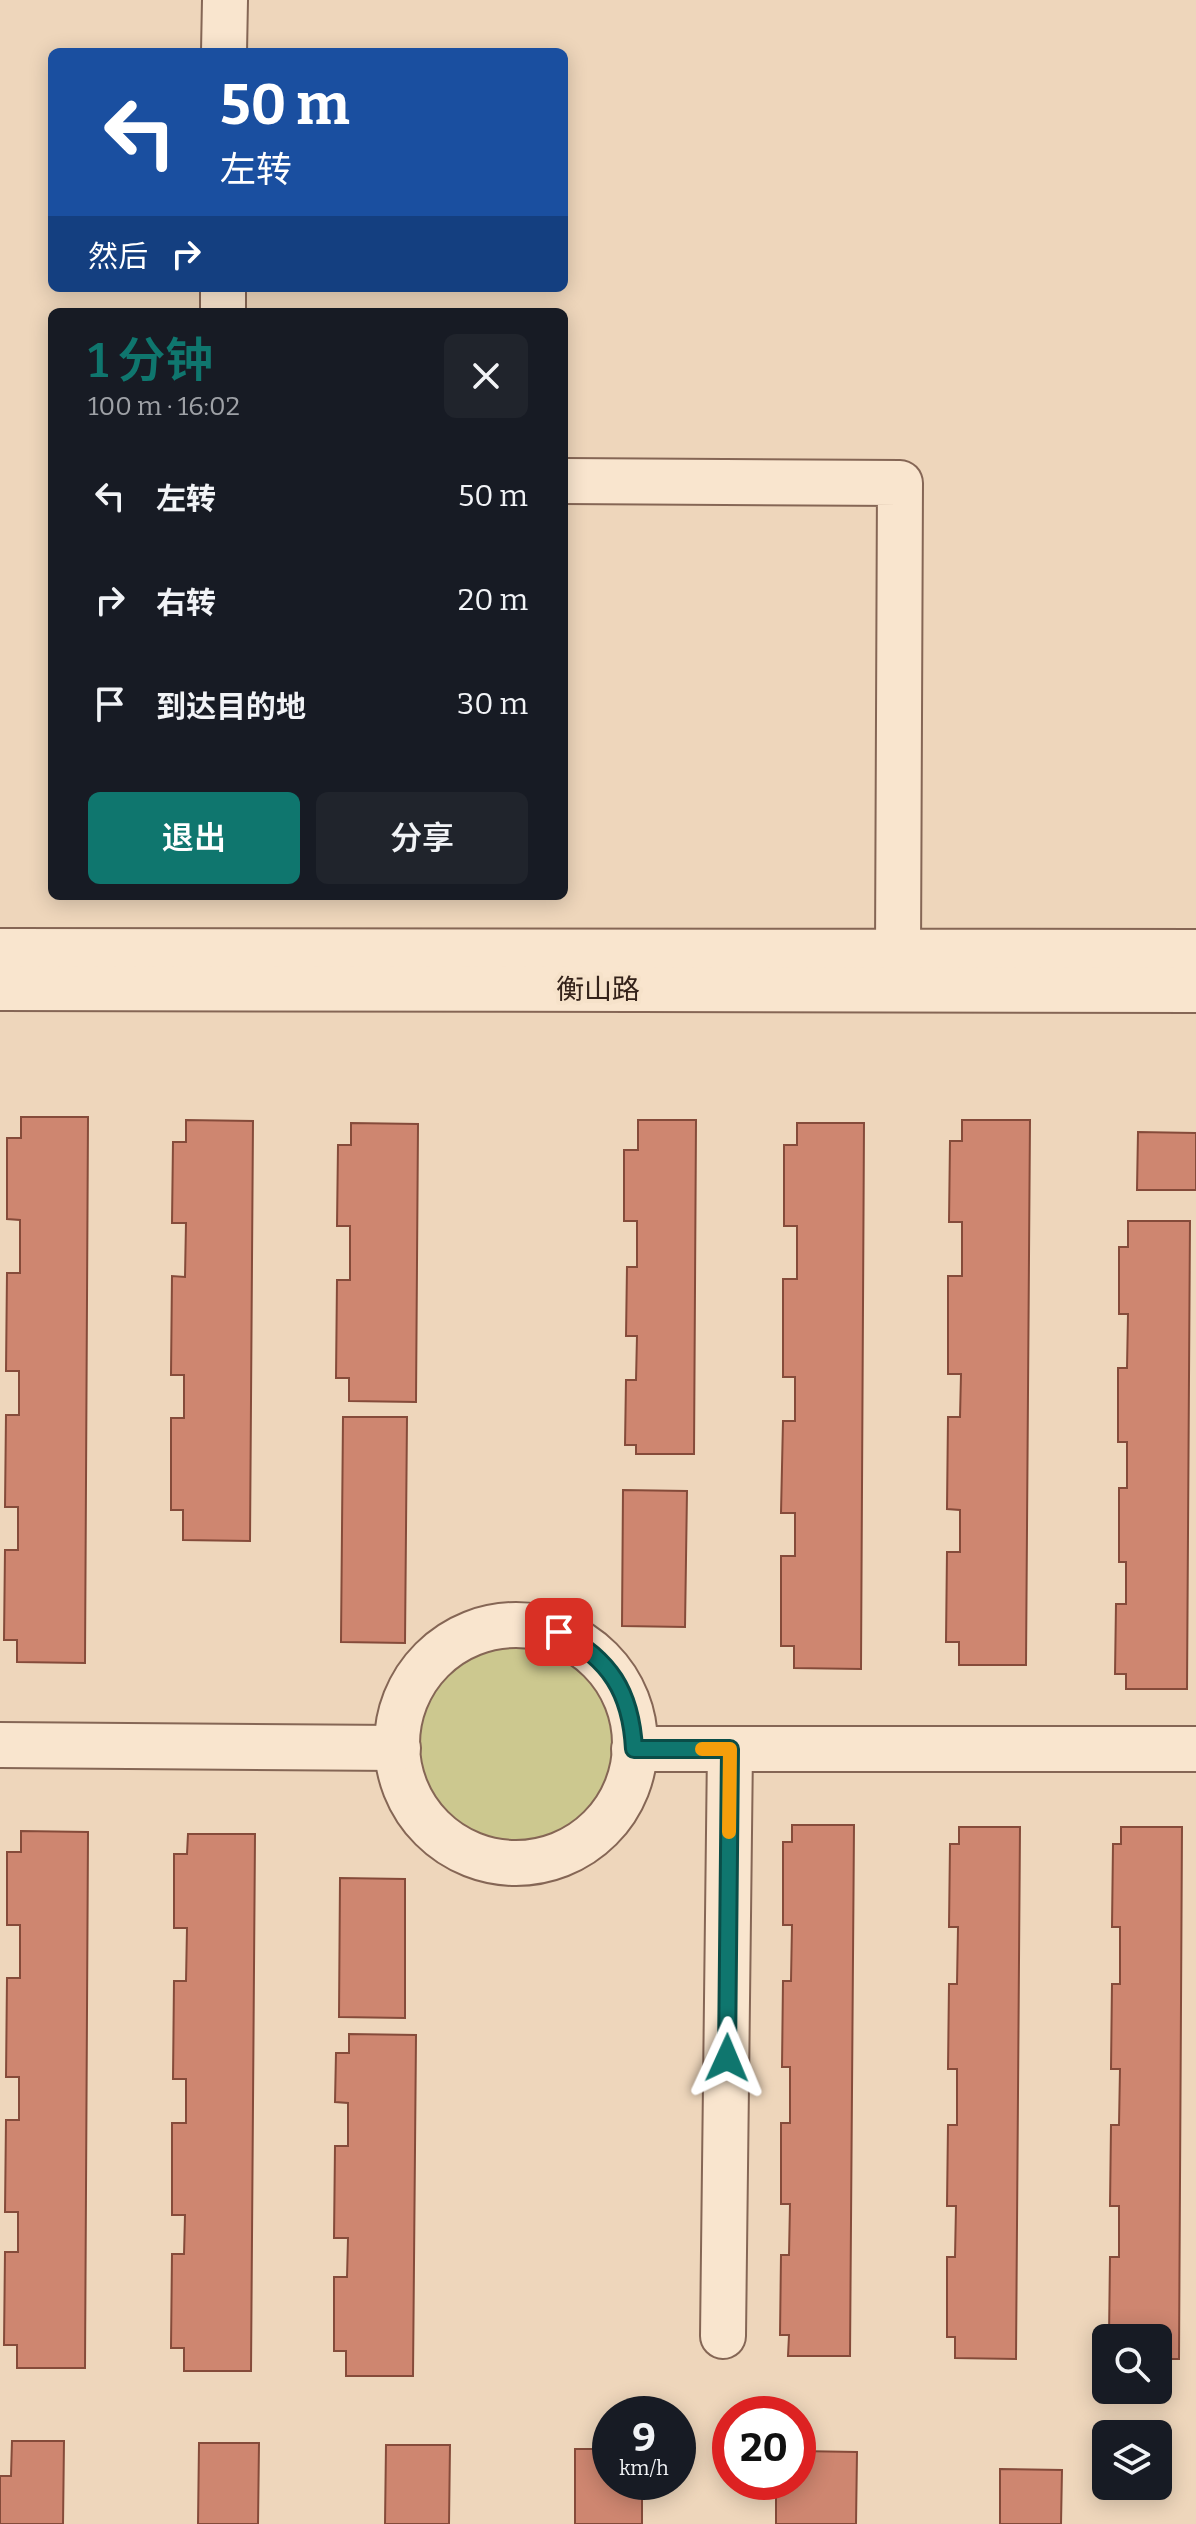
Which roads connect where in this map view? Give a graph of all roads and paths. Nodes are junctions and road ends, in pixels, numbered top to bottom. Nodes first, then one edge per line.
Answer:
1 (225, 0) edge
2 (224, 48) edge
3 (568, 481) edge
4 (0, 951) edge
5 (898, 952) junction
6 (1196, 952) edge
7 (0, 988) edge
8 (1196, 990) edge
9 (0, 1745) edge
10 (398, 1748) junction
11 (634, 1749) junction
12 (730, 1749) junction
13 (1196, 1749) edge
14 (723, 2336) dead end

1 - 2 street
3 - 5 street
4 - 5 street, 衡山路
5 - 6 street, 衡山路
7 - 8 street, 衡山路
9 - 10 street
10 - 11 street
10 - 11 street
11 - 12 street
12 - 13 street
12 - 14 street

